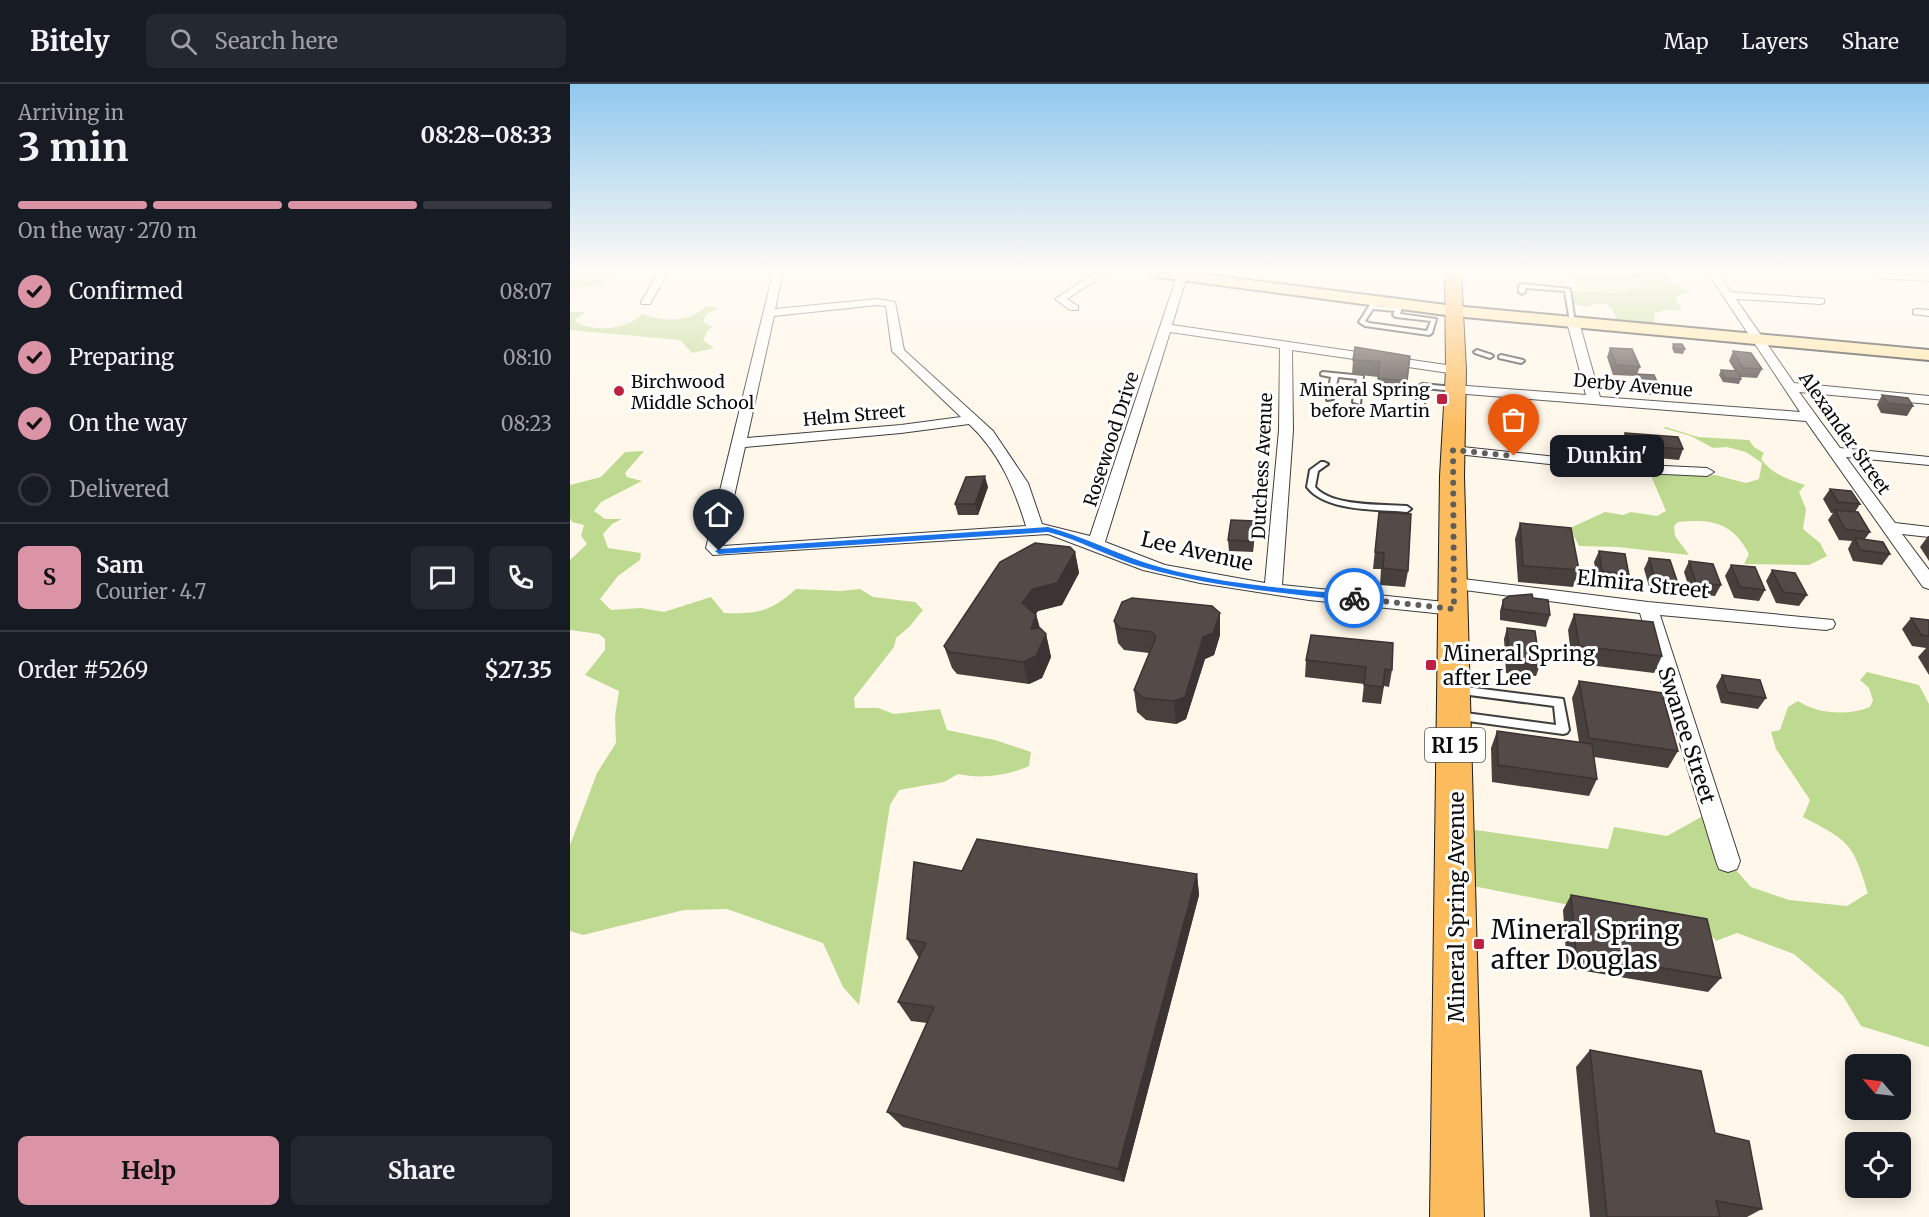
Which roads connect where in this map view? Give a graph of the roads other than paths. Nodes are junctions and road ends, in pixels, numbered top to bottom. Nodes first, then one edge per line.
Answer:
1 (765, 326) edge
2 (895, 326) edge
3 (1373, 326) edge
4 (1435, 326) edge
5 (1447, 326) edge
6 (1574, 326) edge
7 (1615, 326) edge
8 (1748, 326) edge
9 (1167, 328) joint
10 (1757, 339) junction
11 (1286, 345) junction
12 (1929, 355) edge
13 (1490, 356) dead end
14 (1501, 357) dead end
15 (1521, 361) dead end
16 (1462, 370) junction
17 (1323, 374) dead end
18 (1335, 375) junction
19 (1791, 387) junction
20 (1329, 399) dead end
21 (1596, 400) junction
22 (1929, 400) edge
23 (1357, 402) dead end
24 (1420, 407) dead end
25 (1809, 417) junction
26 (973, 419) junction
27 (738, 443) junction
28 (1453, 450) junction
29 (1836, 452) junction
30 (1929, 461) edge
31 (1324, 464) dead end
32 (1707, 472) dead end
33 (1407, 508) dead end
34 (1891, 528) junction
35 (1035, 529) junction
36 (1929, 532) edge
37 (1096, 544) junction
38 (1929, 583) edge
39 (1273, 589) junction
40 (1455, 597) junction
41 (1648, 608) junction
42 (1826, 624) dead end
43 (1455, 703) junction
44 (1728, 861) dead end
45 (1457, 1217) edge

1 - 27 street
2 - 26 street
3 - 4 lane
5 - 16 main road, Mineral Spring Avenue / RI 15
6 - 21 street
7 - 10 street
8 - 10 street, Alexander Street
9 - 11 street, Derby Avenue
9 - 37 street, Rosewood Drive
10 - 12 street
10 - 19 street, Alexander Street
11 - 16 street, Derby Avenue
11 - 39 street, Dutchess Avenue
13 - 16 lane
14 - 15 lane
16 - 21 street, Derby Avenue
16 - 24 lane
16 - 28 main road, Mineral Spring Avenue / RI 15
17 - 18 lane
18 - 20 lane
18 - 23 lane
19 - 22 street
19 - 25 street, Alexander Street
21 - 25 street, Derby Avenue
25 - 29 street, Alexander Street
26 - 27 street, Helm Street
26 - 35 street
27 - 35 street, Lee Avenue
28 - 32 street
28 - 40 main road, Mineral Spring Avenue / RI 15
29 - 30 street
29 - 34 street, Alexander Street
31 - 33 lane
34 - 36 street
34 - 38 street, Alexander Street
35 - 37 street, Lee Avenue
37 - 39 street, Lee Avenue
39 - 40 street, Lee Avenue
40 - 41 street, Elmira Street
40 - 43 main road, Mineral Spring Avenue / RI 15
41 - 42 street, Elmira Street
41 - 44 street, Swanee Street
43 - 43 lane
43 - 45 main road, Mineral Spring Avenue / RI 15

